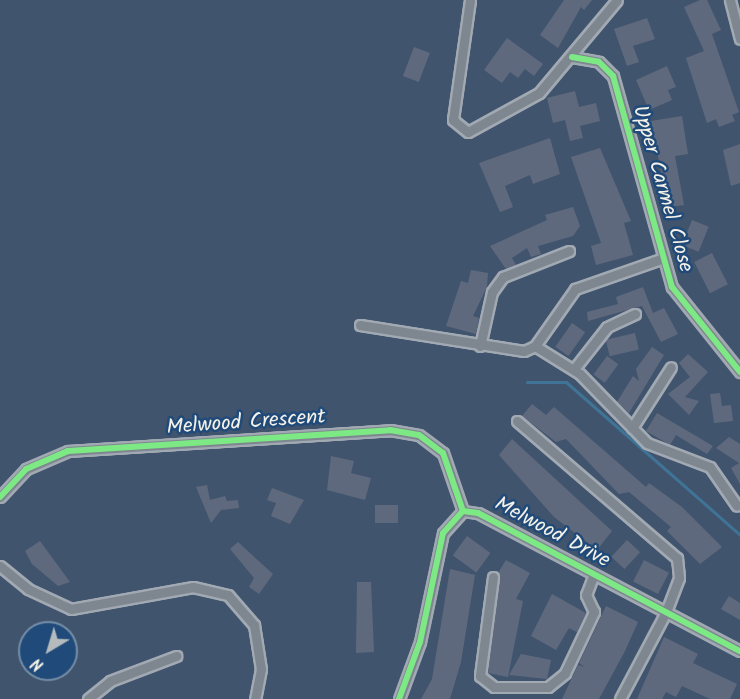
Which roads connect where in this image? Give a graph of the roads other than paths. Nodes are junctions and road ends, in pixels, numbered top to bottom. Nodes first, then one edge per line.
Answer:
1 (470, 0) edge
2 (617, 0) edge
3 (730, 0) edge
4 (740, 39) edge
5 (572, 57) junction
6 (569, 251) dead end
7 (661, 259) junction
8 (635, 314) dead end
9 (360, 326) dead end
10 (480, 346) junction
11 (535, 346) junction
12 (671, 367) dead end
13 (574, 369) junction
14 (740, 372) edge
15 (517, 421) dead end
16 (632, 429) junction
17 (0, 497) edge
18 (737, 506) dead end
19 (463, 511) junction
20 (0, 566) edge
21 (594, 574) junction
22 (493, 577) dead end
23 (666, 612) junction
24 (740, 651) edge
25 (176, 656) dead end
26 (88, 699) edge
27 (255, 699) edge
28 (399, 699) edge
29 (620, 699) edge

1 - 5 street
2 - 5 street
3 - 4 street
5 - 7 street, Upper Carmel Close
6 - 10 street
7 - 11 street
7 - 14 street, Upper Carmel Close
8 - 13 street
9 - 10 street
10 - 11 street
11 - 13 street
12 - 16 street
13 - 16 street
15 - 23 street
16 - 18 street
17 - 19 street, Melwood Crescent
19 - 21 street, Melwood Drive
19 - 28 street, Melwood Drive
20 - 27 street
21 - 22 street
21 - 23 street, Melwood Drive
23 - 24 street, Melwood Drive
23 - 29 street
25 - 26 street

